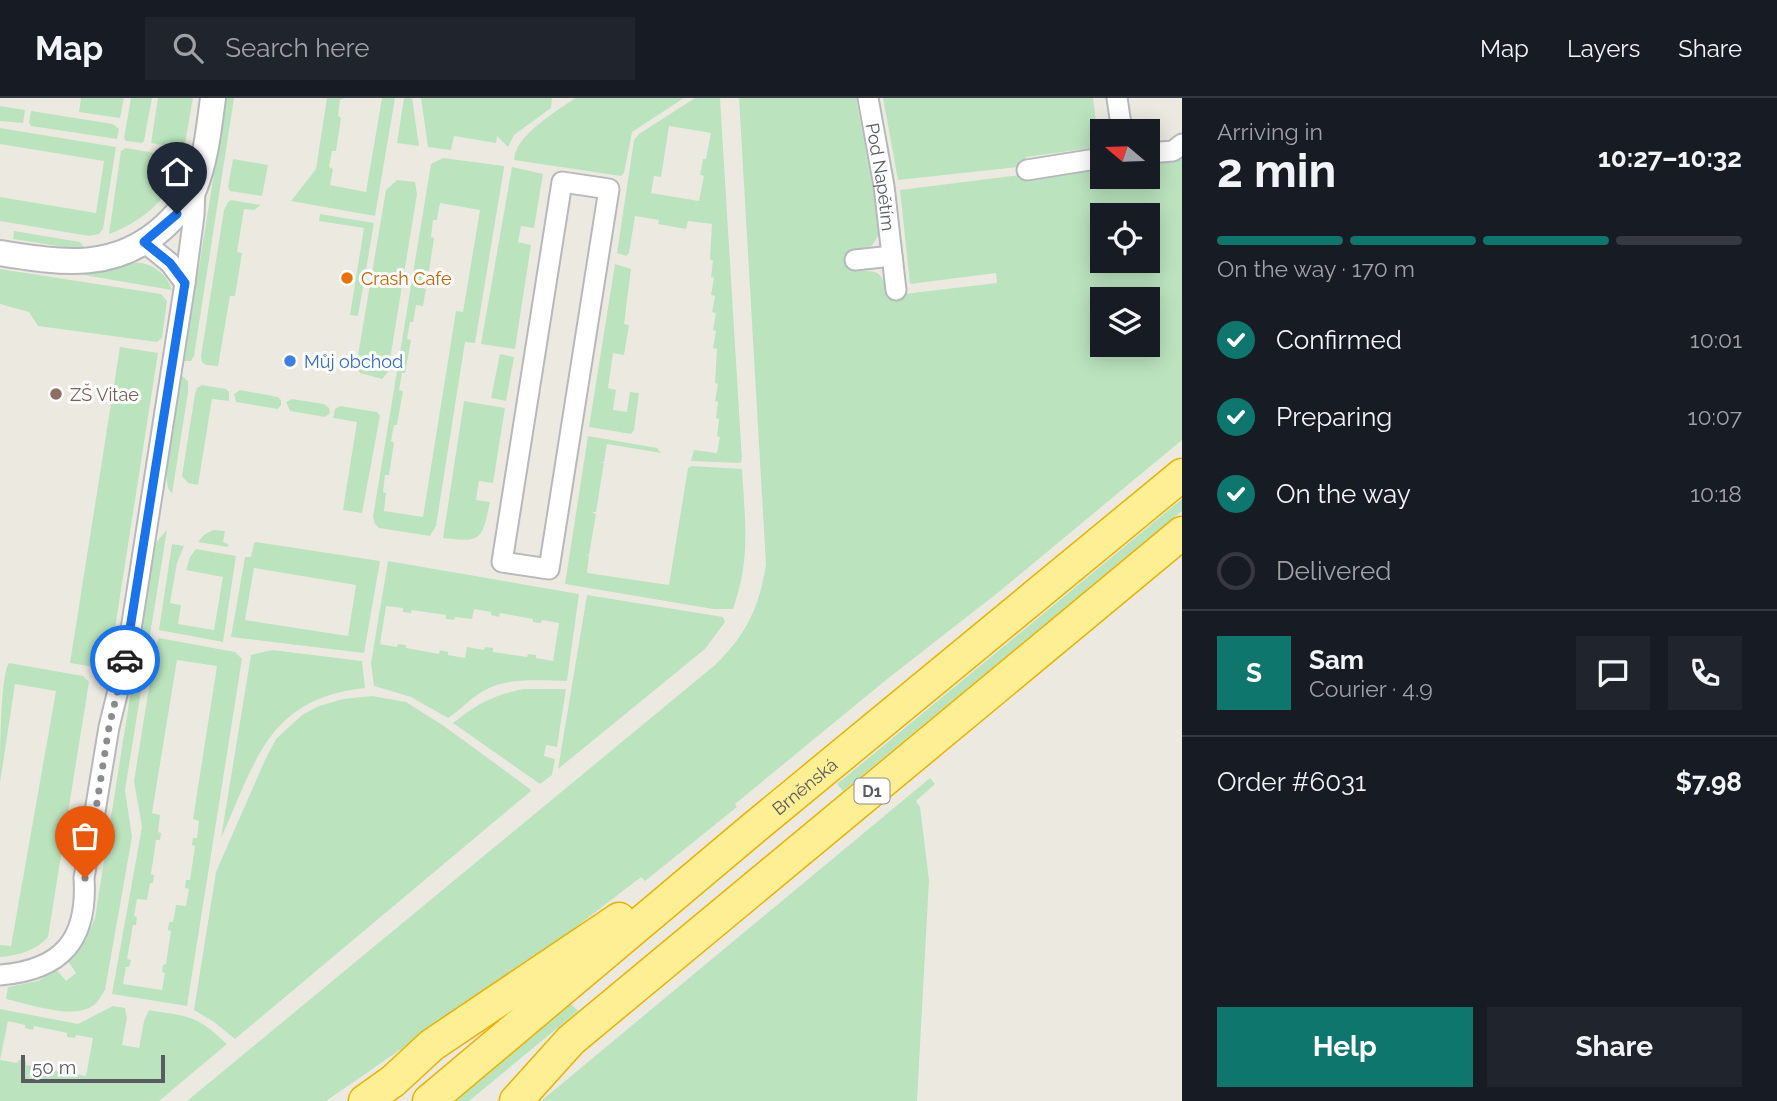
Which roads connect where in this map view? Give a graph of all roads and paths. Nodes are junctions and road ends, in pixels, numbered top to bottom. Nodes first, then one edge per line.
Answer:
1 (214, 98) edge
2 (868, 98) edge
3 (1117, 98) edge
4 (1120, 119) edge
5 (1182, 144) edge
6 (1160, 152) edge
7 (1090, 160) edge
8 (1027, 170) dead end
9 (195, 187) junction
10 (144, 242) junction
11 (0, 253) edge
12 (892, 256) junction
13 (855, 260) dead end
14 (185, 283) junction
15 (896, 290) dead end
16 (1182, 475) edge
17 (1182, 533) edge
18 (502, 562) joint
19 (756, 826) junction
20 (0, 975) edge
21 (570, 1040) junction
22 (365, 1101) edge
23 (429, 1101) edge
24 (496, 1101) edge
25 (516, 1101) edge

1 - 9 street
2 - 12 street, Pod Napětím
3 - 4 street
5 - 6 street
7 - 8 street
9 - 10 street
9 - 14 street
10 - 11 street
10 - 14 street
12 - 13 street, Pod Napětím
12 - 15 street, Pod Napětím
14 - 20 street
16 - 19 highway, Brněnská / D1
17 - 21 highway, D1
18 - 18 street
19 - 22 highway
19 - 23 highway, Brněnská / D1
21 - 24 highway, D1
21 - 25 highway

